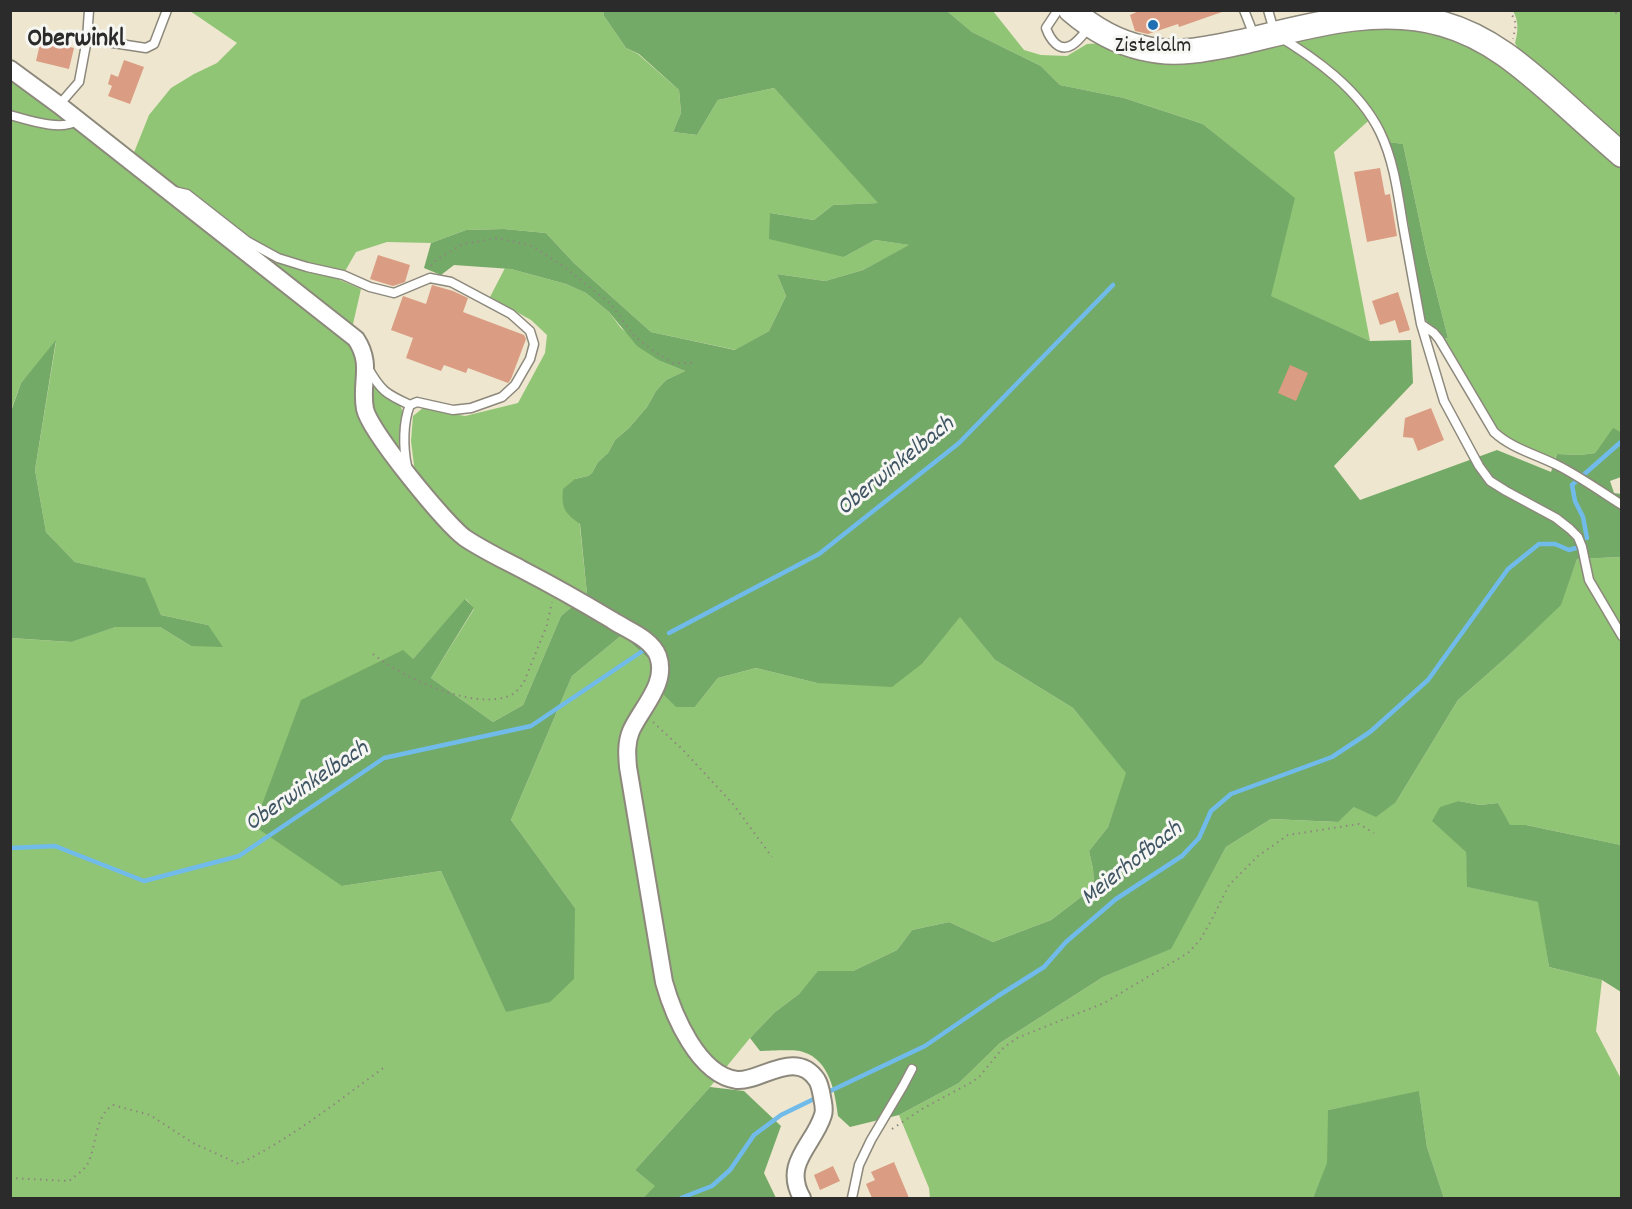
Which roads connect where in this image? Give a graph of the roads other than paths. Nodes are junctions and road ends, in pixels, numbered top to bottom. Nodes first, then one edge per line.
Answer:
1 (89, 10) edge
2 (167, 10) edge
3 (1058, 10) edge
4 (1071, 10) edge
5 (1244, 10) edge
6 (1268, 10) edge
7 (1090, 26) junction
8 (1265, 36) junction
9 (87, 39) junction
10 (10, 69) edge
11 (59, 105) junction
12 (10, 115) edge
13 (78, 120) junction
14 (1622, 155) edge
15 (167, 190) junction
16 (1421, 324) junction
17 (366, 365) junction
18 (410, 405) junction
19 (408, 474) junction
20 (1622, 505) edge
21 (1622, 636) edge
22 (912, 1069) dead end
23 (802, 1198) edge
24 (852, 1198) edge

1 - 9 lane
2 - 9 lane
3 - 7 lane
4 - 7 main road
5 - 8 lane
6 - 8 lane
7 - 8 main road
8 - 14 main road
8 - 16 lane
9 - 11 lane
10 - 11 street
11 - 13 street
12 - 13 lane
13 - 15 street
15 - 17 street
15 - 18 lane
16 - 20 lane
16 - 21 lane
17 - 18 lane
17 - 19 street
18 - 19 lane
19 - 23 street
22 - 24 lane

